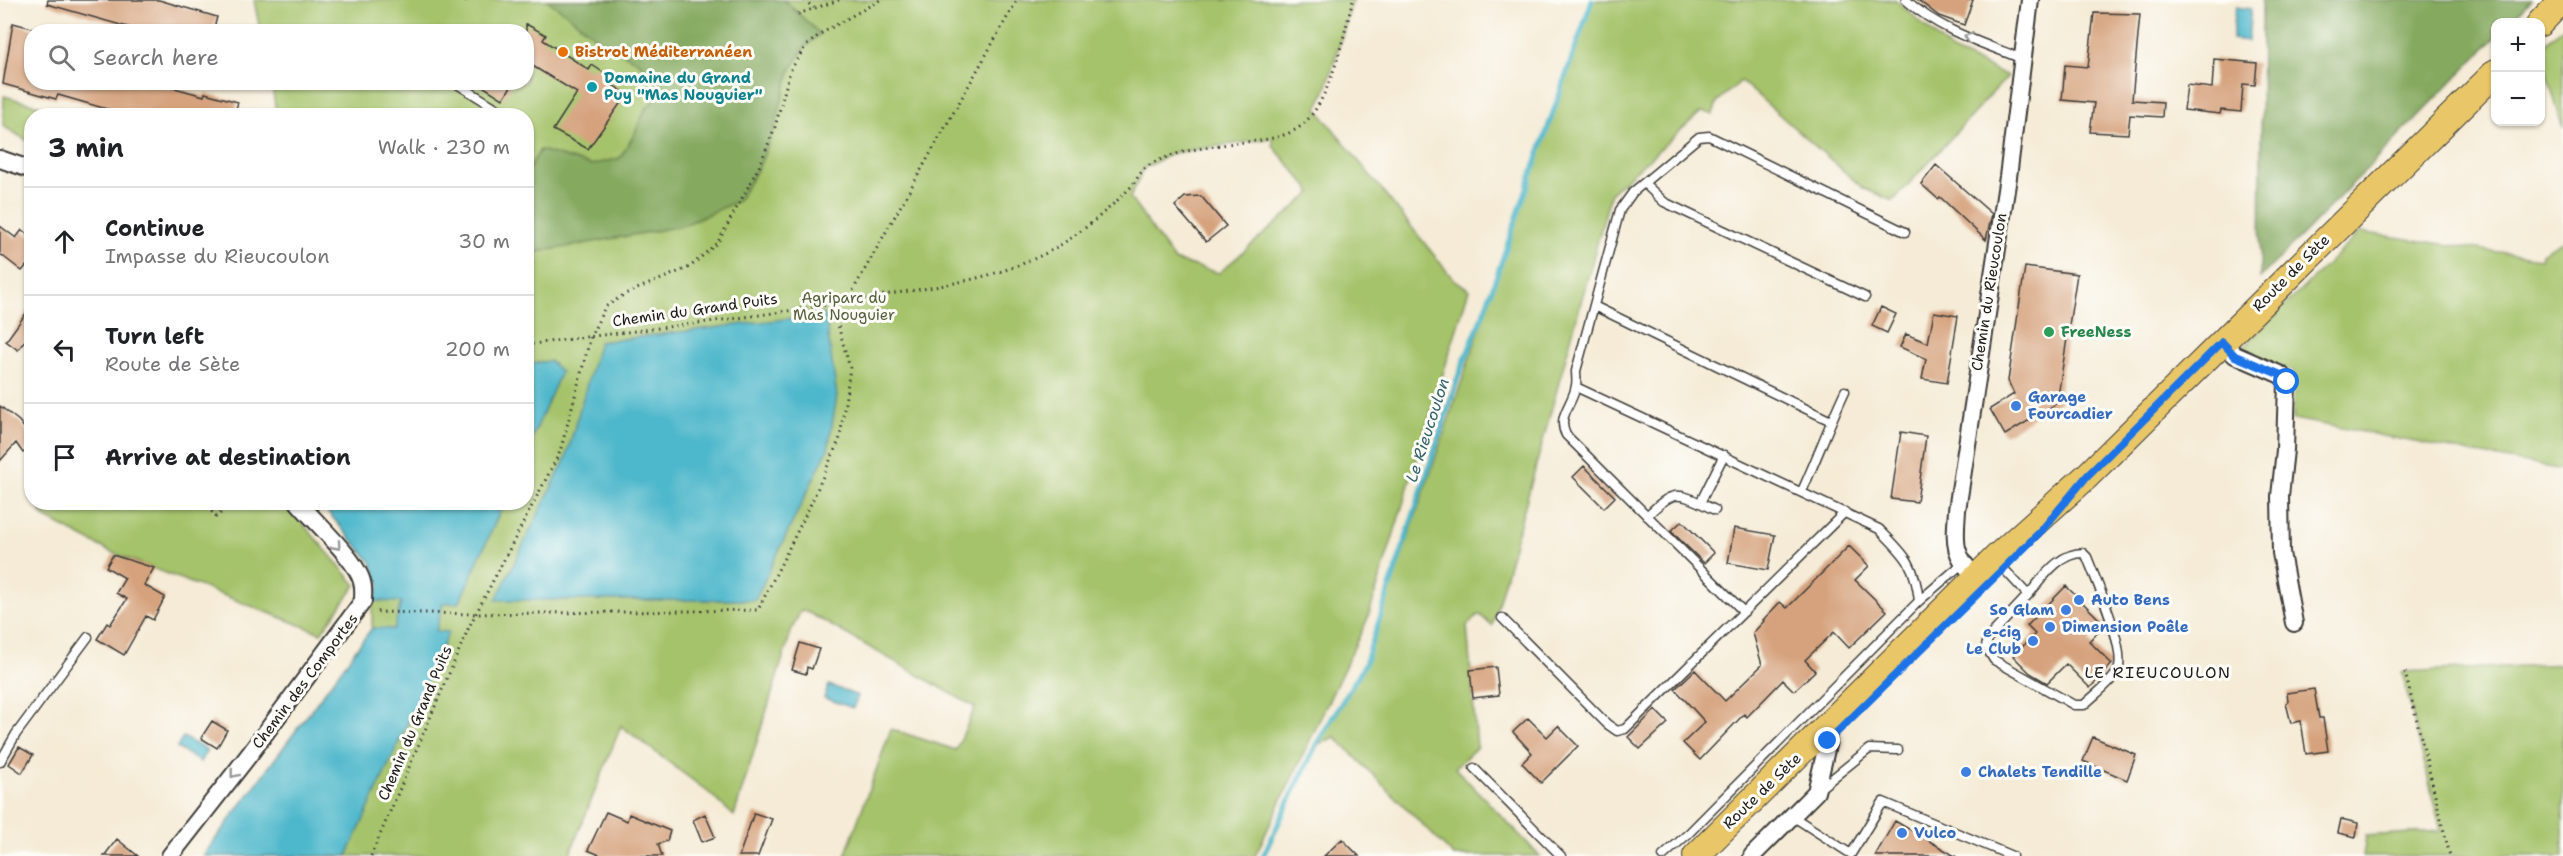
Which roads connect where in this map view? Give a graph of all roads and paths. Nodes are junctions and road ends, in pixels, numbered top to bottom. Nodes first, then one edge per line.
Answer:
1 (804, 0) edge
2 (839, 0) edge
3 (880, 0) edge
4 (1017, 0) edge
5 (1353, 0) edge
6 (1906, 0) edge
7 (2562, 0) edge
8 (810, 2) edge
9 (2027, 2) edge
10 (813, 8) junction
11 (798, 14) dead end
12 (2545, 19) edge
13 (2023, 59) junction
14 (2491, 77) edge
15 (467, 90) edge
16 (496, 108) edge
17 (0, 159) edge
18 (24, 167) edge
19 (1644, 183) junction
20 (1905, 232) dead end
21 (1865, 297) dead end
22 (847, 301) junction
23 (832, 304) junction
24 (1594, 306) junction
25 (591, 336) junction
26 (2222, 342) junction
27 (534, 344) edge
28 (1576, 387) junction
29 (1845, 392) dead end
30 (1831, 420) junction
31 (1724, 455) junction
32 (2087, 476) junction
33 (1802, 491) junction
34 (534, 502) edge
35 (1700, 503) junction
36 (211, 510) edge
37 (223, 510) edge
38 (305, 510) edge
39 (530, 510) edge
40 (1715, 510) dead end
41 (1845, 512) junction
42 (1647, 516) junction
43 (2004, 568) junction
44 (1969, 571) junction
45 (2028, 595) junction
46 (1919, 601) junction
47 (397, 612) dead end
48 (1743, 612) junction
49 (475, 614) junction
50 (1502, 618) dead end
51 (2294, 623) dead end
52 (88, 637) dead end
53 (2405, 672) dead end
54 (1828, 741) junction
55 (1898, 750) dead end
56 (0, 762) edge
57 (1474, 768) dead end
58 (1816, 792) junction
59 (1792, 816) junction
60 (171, 856) edge
61 (371, 856) edge
62 (1561, 856) edge
63 (1663, 856) edge
64 (1696, 856) edge
65 (1717, 856) edge
66 (1752, 856) edge
67 (2012, 856) edge
68 (2450, 856) edge

1 - 8 path
2 - 10 path
3 - 25 path, Chemin du Grand Puits
4 - 22 path
5 - 22 path, Chemin du Grand Puits
13 -> 6 lane
7 - 12 main road
8 - 10 path
9 - 13 street, Chemin du Rieucoulon
10 - 11 path
13 - 44 street, Chemin du Rieucoulon
14 - 26 main road, Route de Sète
15 - 16 lane
17 - 18 street
19 - 20 lane
19 - 21 lane
19 - 24 lane
22 - 23 path, Chemin du Grand Puits
23 - 25 path, Chemin du Grand Puits
23 - 49 path
24 - 28 lane
24 - 30 lane
25 - 27 path, Chemin du Grand Puits
25 - 34 path, Chemin du Grand Puits
26 - 32 main road, Route de Sète
26 - 51 street
28 - 31 lane
28 - 42 lane
29 - 30 lane
30 - 33 lane
31 - 33 lane
31 - 35 lane
32 - 43 main road, Route de Sète
32 - 44 main road, Route de Sète
33 - 41 lane
35 - 40 lane
35 - 42 lane
36 - 37 path
38 -> 60 street, Chemin des Comportes
39 - 49 path, Chemin du Grand Puits
41 - 46 lane
41 - 48 lane
42 - 48 lane
43 - 45 lane
43 - 54 main road, Route de Sète
44 - 46 lane
44 - 64 main road, Route de Sète
45 - 45 lane
46 - 63 lane
47 - 49 path
48 - 50 lane
49 - 61 path, Chemin du Grand Puits
52 - 56 lane
53 - 68 path
54 - 58 street
54 - 65 main road, Route de Sète
55 - 58 lane
57 - 62 lane
58 - 59 street
59 - 66 street
59 - 67 lane

